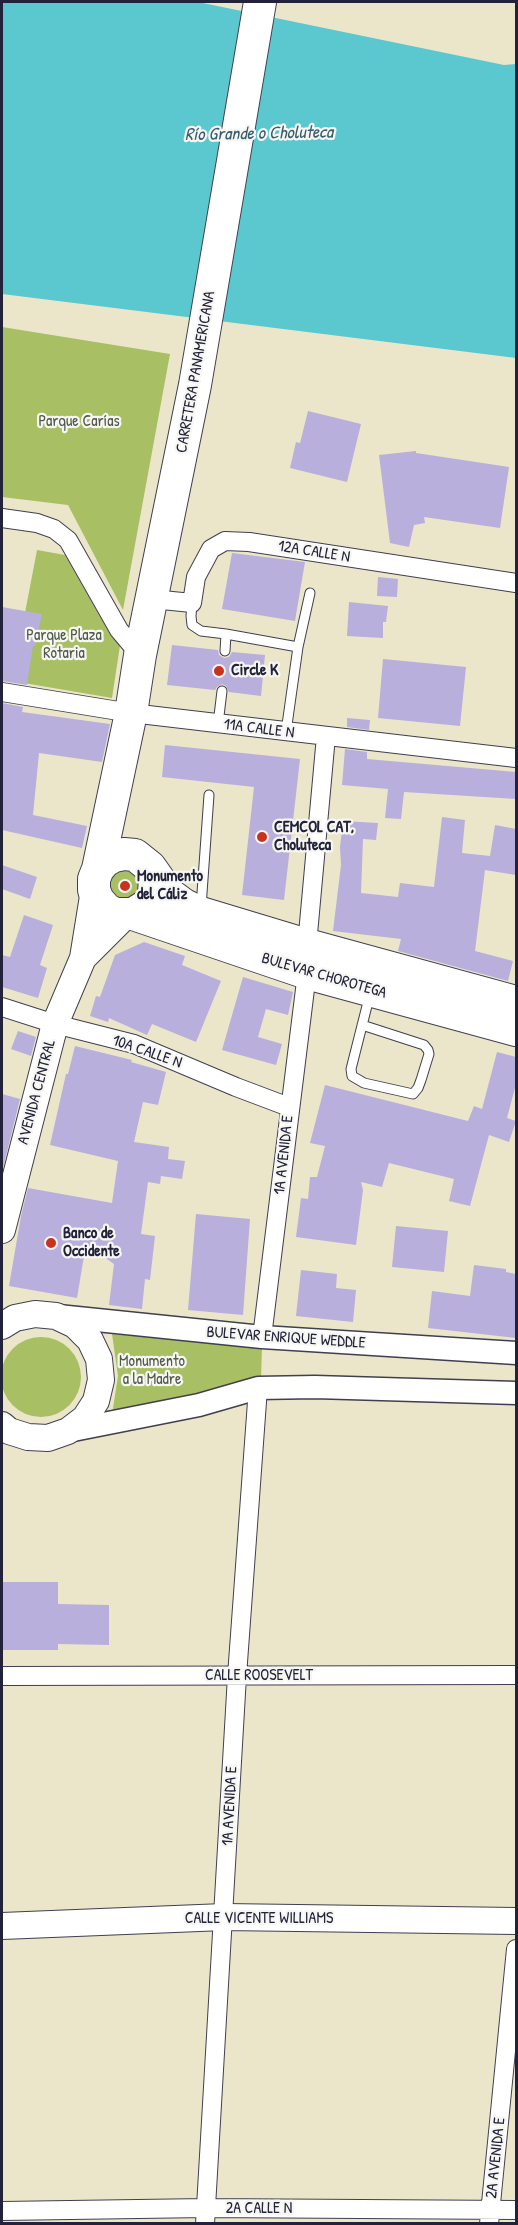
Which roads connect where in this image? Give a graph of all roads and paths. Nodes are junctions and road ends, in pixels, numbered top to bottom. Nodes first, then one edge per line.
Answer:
1 (260, 2) edge
2 (2, 518) edge
3 (516, 583) edge
4 (310, 593) dead end
5 (152, 599) junction
6 (192, 603) junction
7 (226, 634) junction
8 (298, 647) junction
9 (225, 651) dead end
10 (140, 655) junction
11 (222, 691) dead end
12 (2, 692) edge
13 (218, 724) junction
14 (128, 727) junction
15 (286, 732) junction
16 (326, 736) junction
17 (516, 758) edge
18 (209, 795) dead end
19 (145, 866) junction
20 (96, 879) junction
21 (201, 913) junction
22 (130, 915) junction
23 (83, 958) junction
24 (307, 959) junction
25 (371, 990) junction
26 (2, 1007) edge
27 (514, 1015) edge
28 (55, 1024) junction
29 (362, 1025) junction
30 (289, 1107) junction
31 (2, 1230) edge
32 (2, 1308) edge
33 (45, 1315) junction
34 (2, 1326) edge
35 (262, 1337) junction
36 (516, 1353) edge
37 (258, 1388) junction
38 (516, 1393) edge
39 (2, 1425) edge
40 (58, 1435) junction
41 (2, 1447) edge
42 (516, 1675) edge
43 (2, 1676) edge
44 (237, 1676) junction
45 (224, 1917) junction
46 (516, 1921) edge
47 (2, 1926) edge
48 (516, 1949) edge
49 (516, 2210) edge
50 (2, 2211) edge
51 (205, 2216) edge
52 (386, 2216) edge
53 (490, 2217) edge

1 - 5 highway, CARRETERA PANAMERICANA
2 - 10 street
3 - 6 street, 12A CALLE N
4 - 8 lane
5 - 6 street
5 - 10 highway, CARRETERA PANAMERICANA
6 - 7 lane
7 - 8 lane
7 - 9 lane
8 - 15 lane
10 - 14 highway, CARRETERA PANAMERICANA
11 - 13 lane
12 - 14 street, 11A CALLE N
13 - 14 street, 11A CALLE N
13 - 15 street, 11A CALLE N
14 - 19 highway, CARRETERA PANAMERICANA
14 - 20 highway, CARRETERA PANAMERICANA
15 - 16 street, 11A CALLE N
16 - 17 street, 11A CALLE N
16 - 24 street, 1A AVENIDA E
18 - 21 lane
19 - 20 highway
19 - 21 highway, BULEVAR CHOROTEGA
19 - 22 highway
20 - 22 highway
20 - 23 main road, AVENIDA CENTRAL
21 - 24 highway, BULEVAR CHOROTEGA
22 - 23 main road, AVENIDA CENTRAL
22 - 24 highway, BULEVAR CHOROTEGA
23 - 28 main road, AVENIDA CENTRAL
24 - 25 highway, BULEVAR CHOROTEGA
24 - 27 highway, BULEVAR CHOROTEGA
24 - 30 street, 1A AVENIDA E
25 - 27 highway, BULEVAR CHOROTEGA
25 - 29 lane
26 - 28 street, 10A CALLE N
28 - 30 street, 10A CALLE N
28 - 31 main road, AVENIDA CENTRAL
29 - 29 lane
30 - 35 street, 1A AVENIDA E
32 - 33 main road, BULEVAR ENRIQUE WEDDLE
33 - 34 main road
33 - 35 street, BULEVAR ENRIQUE WEDDLE
33 - 40 main road
35 - 36 street, BULEVAR ENRIQUE WEDDLE
37 - 38 street
37 - 40 street
37 - 44 street, 1A AVENIDA E
39 - 40 main road
40 - 41 main road
42 - 44 street, CALLE ROOSEVELT
43 - 44 street, CALLE ROOSEVELT
44 - 45 street, 1A AVENIDA E
45 - 46 main road, CALLE VICENTE WILLIAMS
45 - 47 main road, CALLE VICENTE WILLIAMS
45 - 51 street, 1A AVENIDA E
48 - 53 street, 2A AVENIDA E
49 - 53 street, 2A CALLE N
50 - 51 street, 2A CALLE N
51 - 52 street, 2A CALLE N
52 - 53 street, 2A CALLE N

